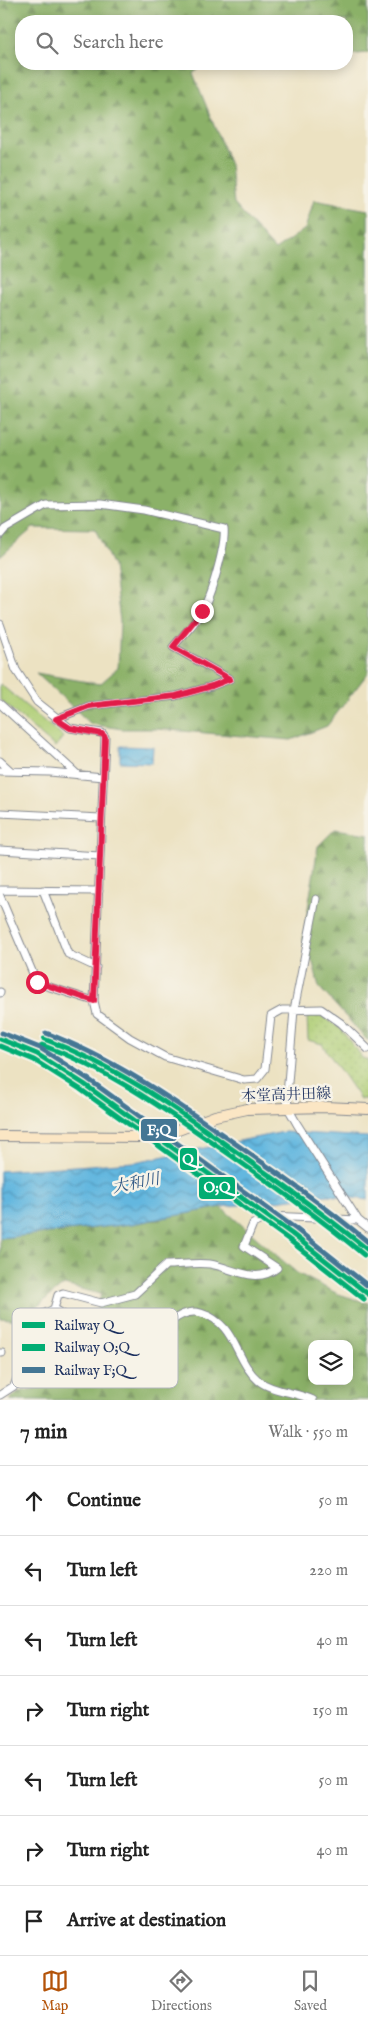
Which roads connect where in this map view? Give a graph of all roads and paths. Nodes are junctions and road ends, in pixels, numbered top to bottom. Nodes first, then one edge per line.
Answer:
1 (0, 535) edge
2 (0, 624) edge
3 (0, 704) edge
4 (56, 719) junction
5 (0, 761) edge
6 (0, 771) edge
7 (11, 771) junction
8 (78, 774) junction
9 (103, 777) junction
10 (0, 813) edge
11 (101, 818) junction
12 (0, 850) edge
13 (100, 856) junction
14 (0, 890) edge
15 (43, 890) junction
16 (98, 892) junction
17 (0, 896) edge
18 (316, 899) dead end
19 (3, 912) edge
20 (96, 967) junction
21 (94, 1001) junction
22 (294, 1010) junction
23 (368, 1049) edge
24 (288, 1108) junction
25 (368, 1109) edge
26 (0, 1136) edge
27 (356, 1216) junction
28 (368, 1228) edge
29 (54, 1308) edge
30 (178, 1318) edge
31 (12, 1387) edge
32 (0, 1395) edge
33 (313, 1400) edge

1 - 4 street
2 - 4 street
3 - 8 street
4 - 9 street
5 - 7 street
6 - 7 street
7 - 8 street
8 - 9 street
9 - 11 street
10 - 11 street
11 - 13 street
12 - 13 street
13 - 16 street
14 - 15 street
15 - 16 street
15 - 20 street
16 - 20 street
17 - 19 street
18 - 22 street
19 - 21 street
20 - 21 street
21 - 22 street
22 - 23 street
22 - 24 street
24 - 25 main road, 本堂高井田線
24 - 26 main road, 本堂高井田線
24 - 27 street
27 - 28 street
27 - 29 street
30 - 33 street
31 - 32 street

